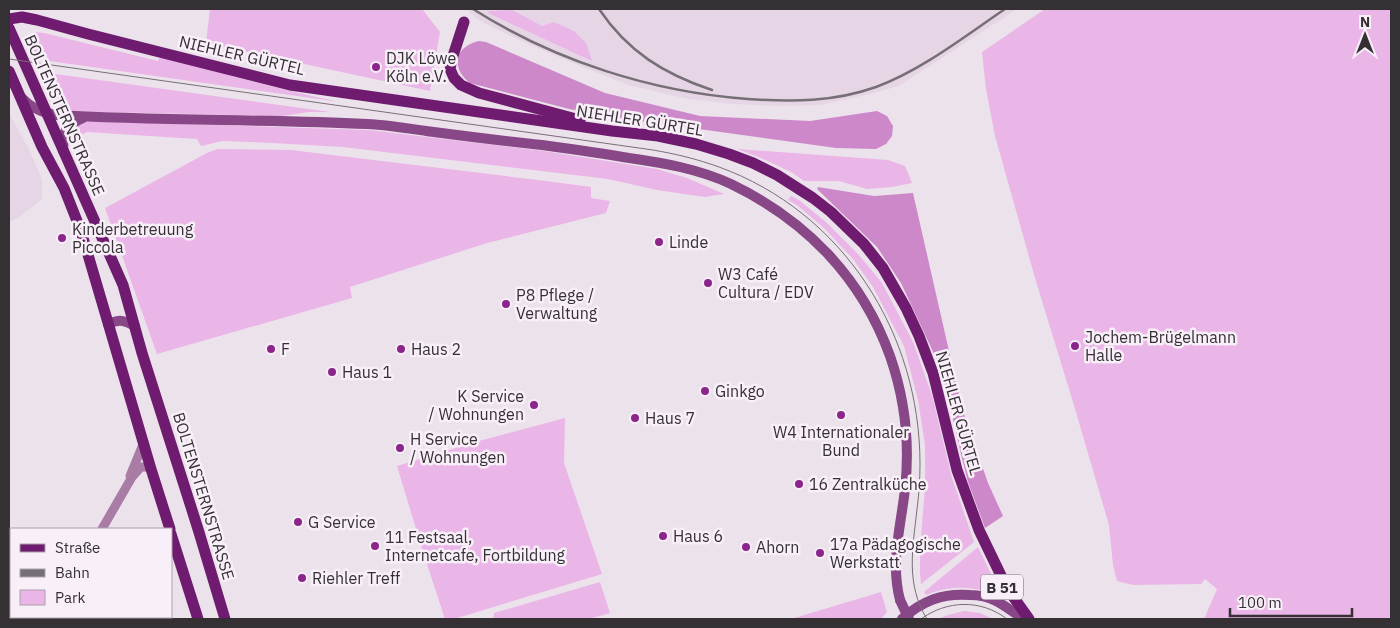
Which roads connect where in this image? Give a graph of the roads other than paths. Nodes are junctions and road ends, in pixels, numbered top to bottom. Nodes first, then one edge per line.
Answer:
1 (9, 19) edge
2 (464, 22) dead end
3 (9, 23) edge
4 (9, 28) edge
5 (9, 72) edge
6 (21, 97) junction
7 (51, 114) junction
8 (86, 117) junction
9 (612, 131) junction
10 (63, 152) junction
11 (774, 176) junction
12 (108, 324) junction
13 (135, 326) junction
14 (144, 442) junction
15 (151, 469) junction
16 (124, 490) junction
17 (103, 528) edge
18 (170, 528) edge
19 (977, 532) junction
20 (172, 537) edge
21 (198, 619) edge
22 (225, 619) edge
23 (902, 619) edge
24 (909, 619) edge
25 (1025, 619) edge

1 - 9 main road, NIEHLER GÜRTEL
2 - 9 main road
3 - 11 main road, NIEHLER GÜRTEL
4 - 7 main road, BOLTENSTERNSTRASSE
5 - 6 main road, BOLTENSTERNSTRASSE
6 - 7 main road
6 - 12 main road, BOLTENSTERNSTRASSE
7 - 8 main road
7 - 10 main road, BOLTENSTERNSTRASSE
8 - 10 main road
8 - 24 main road, bridge
9 - 11 main road, NIEHLER GÜRTEL
10 - 13 main road, BOLTENSTERNSTRASSE
11 - 19 main road, NIEHLER GÜRTEL
12 - 13 main road
12 - 14 main road, BOLTENSTERNSTRASSE
13 - 22 main road, BOLTENSTERNSTRASSE
14 - 15 main road, BOLTENSTERNSTRASSE
14 - 16 street
15 - 16 street
15 - 18 main road, BOLTENSTERNSTRASSE
16 - 17 street
19 - 25 main road, NIEHLER GÜRTEL
19 - 25 main road, NIEHLER GÜRTEL / B 51
20 - 21 main road
23 - 25 main road, B 51

